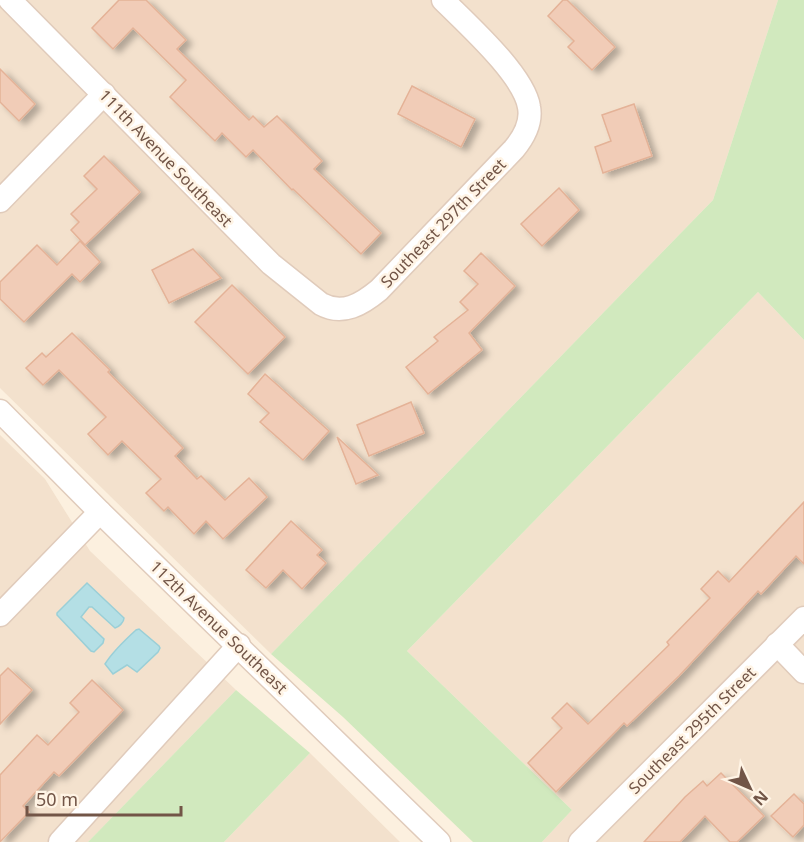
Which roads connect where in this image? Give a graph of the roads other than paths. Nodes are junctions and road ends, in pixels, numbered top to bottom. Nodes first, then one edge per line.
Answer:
1 (10, 0) edge
2 (443, 0) edge
3 (104, 94) junction
4 (0, 201) edge
5 (328, 308) joint
6 (0, 411) edge
7 (100, 512) junction
8 (0, 615) edge
9 (804, 618) edge
10 (777, 644) junction
11 (239, 645) junction
12 (804, 672) edge
13 (60, 842) edge
14 (439, 842) edge
15 (580, 842) edge

1 - 3 street, 111th Avenue Southeast
2 - 5 street, Southeast 297th Street
3 - 4 street
3 - 5 street, 111th Avenue Southeast
6 - 7 street, 112th Avenue Southeast
7 - 8 street
7 - 11 street, 112th Avenue Southeast
9 - 10 street, Southeast 295th Street
10 - 12 street
10 - 15 street, Southeast 295th Street
11 - 13 street
11 - 14 street, 112th Avenue Southeast

